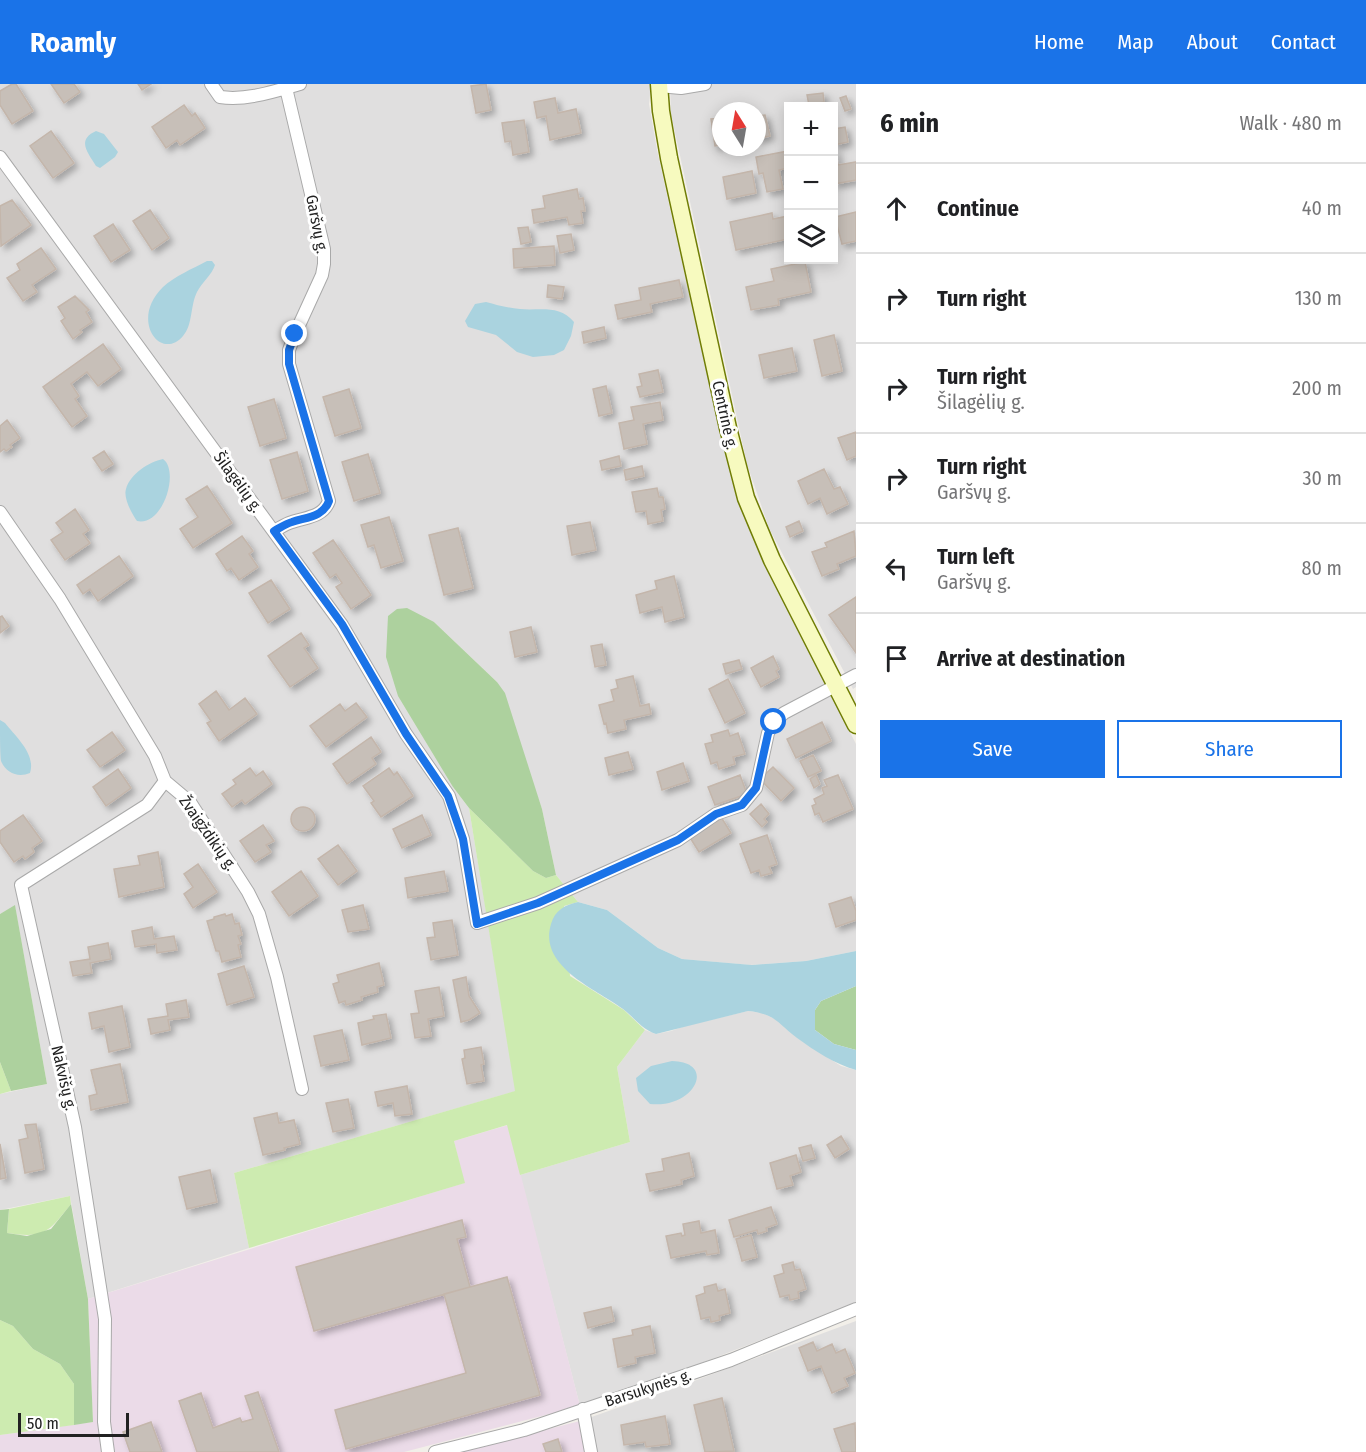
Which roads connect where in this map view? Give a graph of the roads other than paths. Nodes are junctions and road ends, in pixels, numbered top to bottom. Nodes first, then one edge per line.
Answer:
1 (211, 84) edge
2 (300, 84) edge
3 (705, 84) edge
4 (659, 85) edge
5 (286, 88) junction
6 (0, 157) edge
7 (0, 512) edge
8 (274, 531) junction
9 (856, 675) edge
10 (837, 686) junction
11 (856, 725) edge
12 (165, 781) junction
13 (302, 1089) dead end
14 (856, 1309) edge
15 (584, 1410) junction
16 (108, 1452) edge
17 (435, 1452) edge
18 (591, 1452) edge

1 - 5 street
2 - 5 street
3 - 4 street
4 - 10 main road, Centrinė g.
5 - 8 street, Garšvų g.
6 - 8 street, Šilagėlių g.
7 - 12 street, Žvaigždikių g.
8 - 10 street, Šilagėlių g.
9 - 10 street
10 - 11 main road, Centrinė g.
12 - 13 street, Žvaigždikių g.
12 - 16 street, Nakvišų g.
14 - 15 street, Barsukynės g.
15 - 17 street, Barsukynės g.
15 - 18 street

